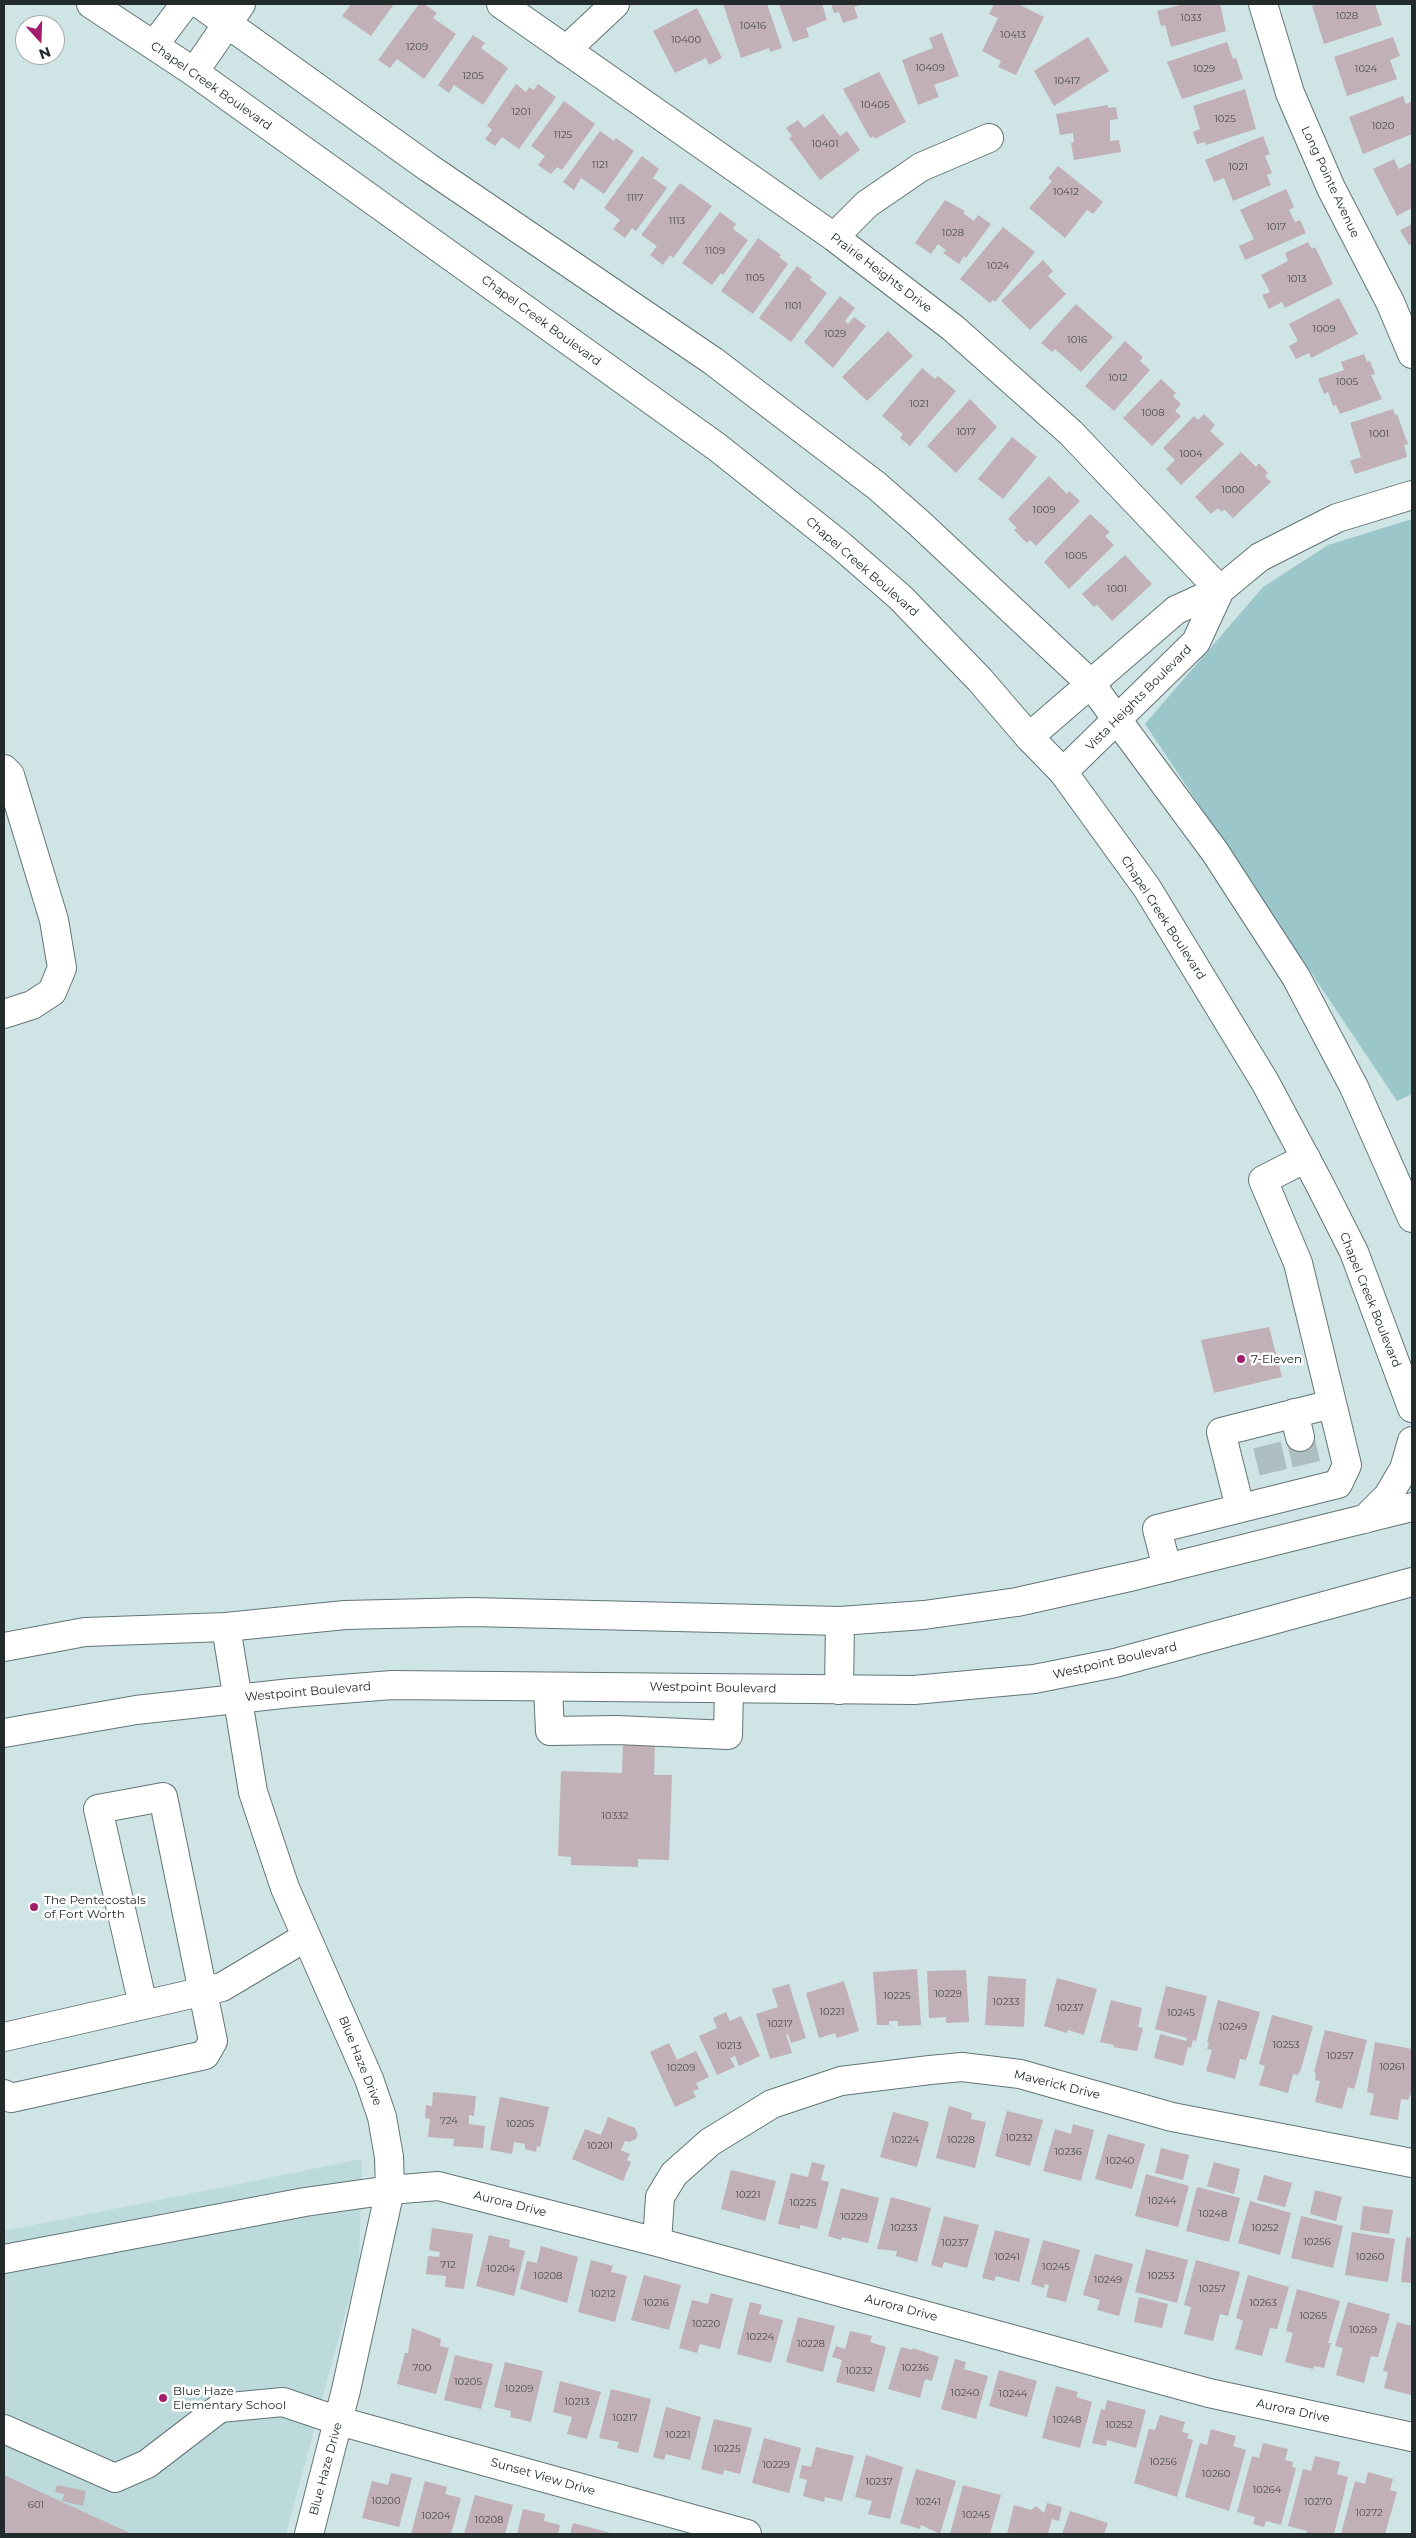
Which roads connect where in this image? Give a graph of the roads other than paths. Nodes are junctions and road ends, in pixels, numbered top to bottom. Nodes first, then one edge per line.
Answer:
1 (91, 4) edge
2 (185, 4) edge
3 (200, 4) edge
4 (501, 4) edge
5 (615, 4) edge
6 (1264, 4) edge
7 (235, 14) edge
8 (154, 45) junction
9 (566, 50) junction
10 (194, 72) junction
11 (989, 138) dead end
12 (834, 237) junction
13 (1412, 354) edge
14 (1412, 495) edge
15 (1220, 590) junction
16 (1090, 683) junction
17 (1117, 720) junction
18 (1029, 737) junction
19 (4, 769) edge
20 (1063, 772) junction
21 (4, 1014) edge
22 (1306, 1158) junction
23 (1412, 1218) edge
24 (1332, 1404) junction
25 (1412, 1408) edge
26 (1412, 1441) edge
27 (1412, 1507) edge
28 (1240, 1508) junction
29 (1365, 1519) junction
30 (1167, 1568) junction
31 (1412, 1582) edge
32 (840, 1621) junction
33 (226, 1627) junction
34 (4, 1647) edge
35 (548, 1687) junction
36 (729, 1689) junction
37 (839, 1690) junction
38 (238, 1698) junction
39 (4, 1733) edge
40 (306, 1937) junction
41 (205, 1991) junction
42 (144, 2005) junction
43 (4, 2038) edge
44 (4, 2094) edge
45 (1412, 2163) edge
46 (390, 2190) junction
47 (657, 2242) junction
48 (4, 2258) edge
49 (339, 2420) junction
50 (4, 2428) edge
51 (1412, 2438) edge
52 (309, 2534) edge
53 (746, 2534) edge

1 - 8 main road, Chapel Creek Boulevard
2 - 8 main road
3 - 7 main road
4 - 9 main road, Prairie Heights Drive
5 - 9 main road
6 - 13 main road, Long Pointe Avenue
7 - 10 main road
7 - 16 main road
8 - 10 main road, Chapel Creek Boulevard
9 - 12 main road, Prairie Heights Drive
10 - 18 main road, Chapel Creek Boulevard
11 - 12 main road
12 - 15 main road, Prairie Heights Drive
14 - 15 main road, Vista Heights Boulevard
15 - 16 main road, Vista Heights Boulevard
15 - 17 main road, Vista Heights Boulevard
16 - 17 main road
16 - 18 main road, Vista Heights Boulevard
17 - 20 main road, Vista Heights Boulevard
17 - 23 main road
18 - 20 main road, Chapel Creek Boulevard
19 - 21 main road
20 - 22 main road, Chapel Creek Boulevard
22 - 24 main road
22 - 25 main road, Chapel Creek Boulevard
24 - 28 main road
24 - 28 main road
26 - 29 main road
27 - 29 main road
28 - 30 main road
29 - 30 main road
30 - 32 main road
31 - 37 main road, Westpoint Boulevard
32 - 33 main road
32 - 37 main road
33 - 34 main road
33 - 38 main road, Blue Haze Drive
35 - 36 main road, Westpoint Boulevard
35 - 36 main road
35 - 38 main road, Westpoint Boulevard
36 - 37 main road, Westpoint Boulevard
38 - 39 main road, Westpoint Boulevard
38 - 40 main road, Blue Haze Drive
40 - 41 main road
40 - 46 main road, Blue Haze Drive
41 - 42 main road
41 - 42 main road
41 - 44 main road
42 - 43 main road
45 - 47 main road, Maverick Drive
46 - 47 main road, Aurora Drive
46 - 48 main road, Aurora Drive
46 - 49 main road, Blue Haze Drive
47 - 51 main road, Aurora Drive
49 - 50 main road, Sunset View Drive
49 - 52 main road, Blue Haze Drive
49 - 53 main road, Sunset View Drive

